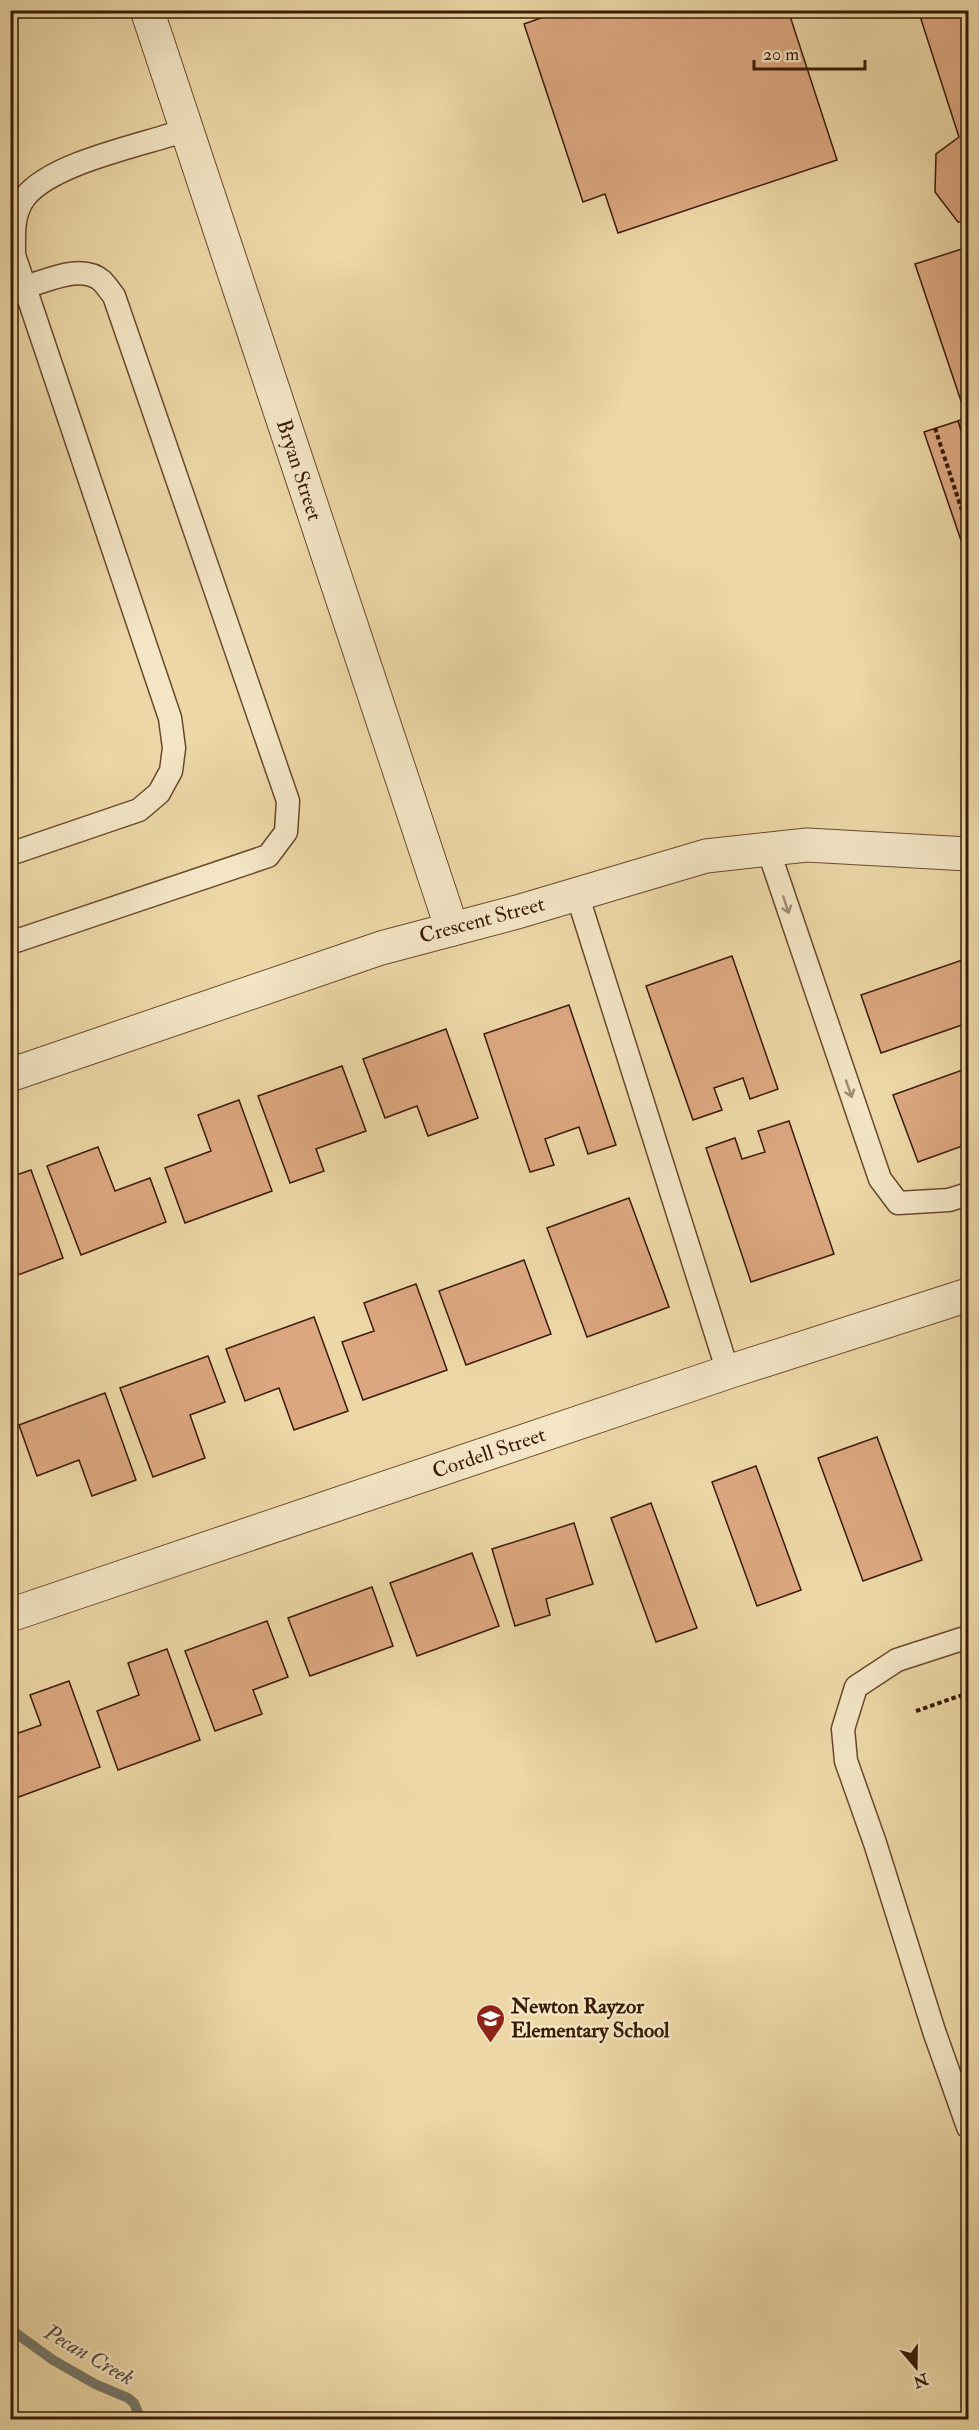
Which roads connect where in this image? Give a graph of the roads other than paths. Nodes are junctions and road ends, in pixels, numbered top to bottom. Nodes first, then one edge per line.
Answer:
1 (147, 10) edge
2 (186, 130) junction
3 (25, 287) junction
4 (768, 849) junction
5 (10, 854) edge
6 (969, 854) edge
7 (577, 894) junction
8 (452, 929) junction
9 (10, 943) edge
10 (10, 1075) edge
11 (969, 1194) edge
12 (969, 1295) edge
13 (728, 1372) junction
14 (10, 1615) edge
15 (969, 1636) edge
16 (969, 2127) edge

1 - 2 street, Bryan Street
2 - 3 lane
2 - 8 street, Bryan Street
3 - 5 lane
3 - 9 lane
4 - 6 street, Crescent Street
4 - 7 street, Crescent Street
4 -> 11 lane
7 - 8 street, Crescent Street
7 - 13 lane
8 - 10 street, Crescent Street
12 - 13 street, Cordell Street
13 - 14 street, Cordell Street
15 - 16 lane

